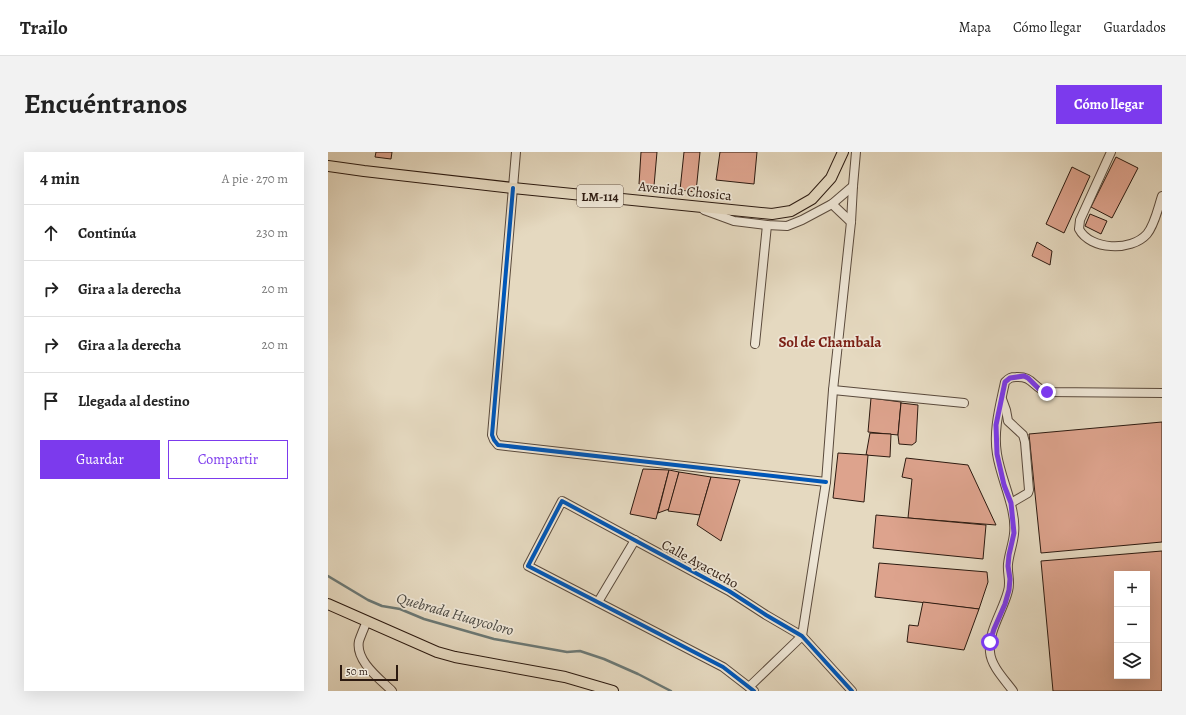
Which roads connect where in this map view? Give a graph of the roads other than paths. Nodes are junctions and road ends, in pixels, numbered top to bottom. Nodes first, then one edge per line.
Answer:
1 (516, 152) edge
2 (843, 152) edge
3 (856, 152) edge
4 (1111, 152) edge
5 (328, 166) edge
6 (852, 186) junction
7 (513, 188) junction
8 (1162, 196) edge
9 (832, 204) junction
10 (691, 206) junction
11 (851, 222) junction
12 (767, 225) junction
13 (755, 344) dead end
14 (833, 390) junction
15 (1162, 393) edge
16 (1002, 398) junction
17 (964, 403) dead end
18 (1011, 423) junction
19 (996, 425) junction
20 (826, 482) junction
21 (1011, 503) junction
22 (635, 540) junction
23 (598, 602) junction
24 (328, 604) edge
25 (367, 621) junction
26 (802, 636) junction
27 (751, 689) edge
28 (392, 691) edge
29 (613, 691) edge
30 (852, 691) edge
31 (1013, 691) edge

1 - 7 street
2 - 10 main road, Avenida Chosica / LM-114
3 - 6 street
4 - 8 street
5 - 7 main road, Avenida Chosica / LM-114
6 - 9 street
6 - 11 street
7 - 10 main road, Avenida Chosica / LM-114
7 - 20 street
9 - 11 street
9 - 12 street
10 - 12 street
11 - 14 street
12 - 13 street
14 - 17 street
14 - 20 street
15 - 16 street
16 - 18 street
16 - 19 street
18 - 19 street
18 - 21 street
19 - 21 street
20 - 26 street
21 - 31 street
22 - 23 street
22 - 23 street, Calle Ayacucho
22 - 26 street, Calle Ayacucho
23 - 27 street
24 - 25 main road
25 - 28 street
25 - 29 main road
26 - 27 street
26 - 30 street, Calle Ayacucho

